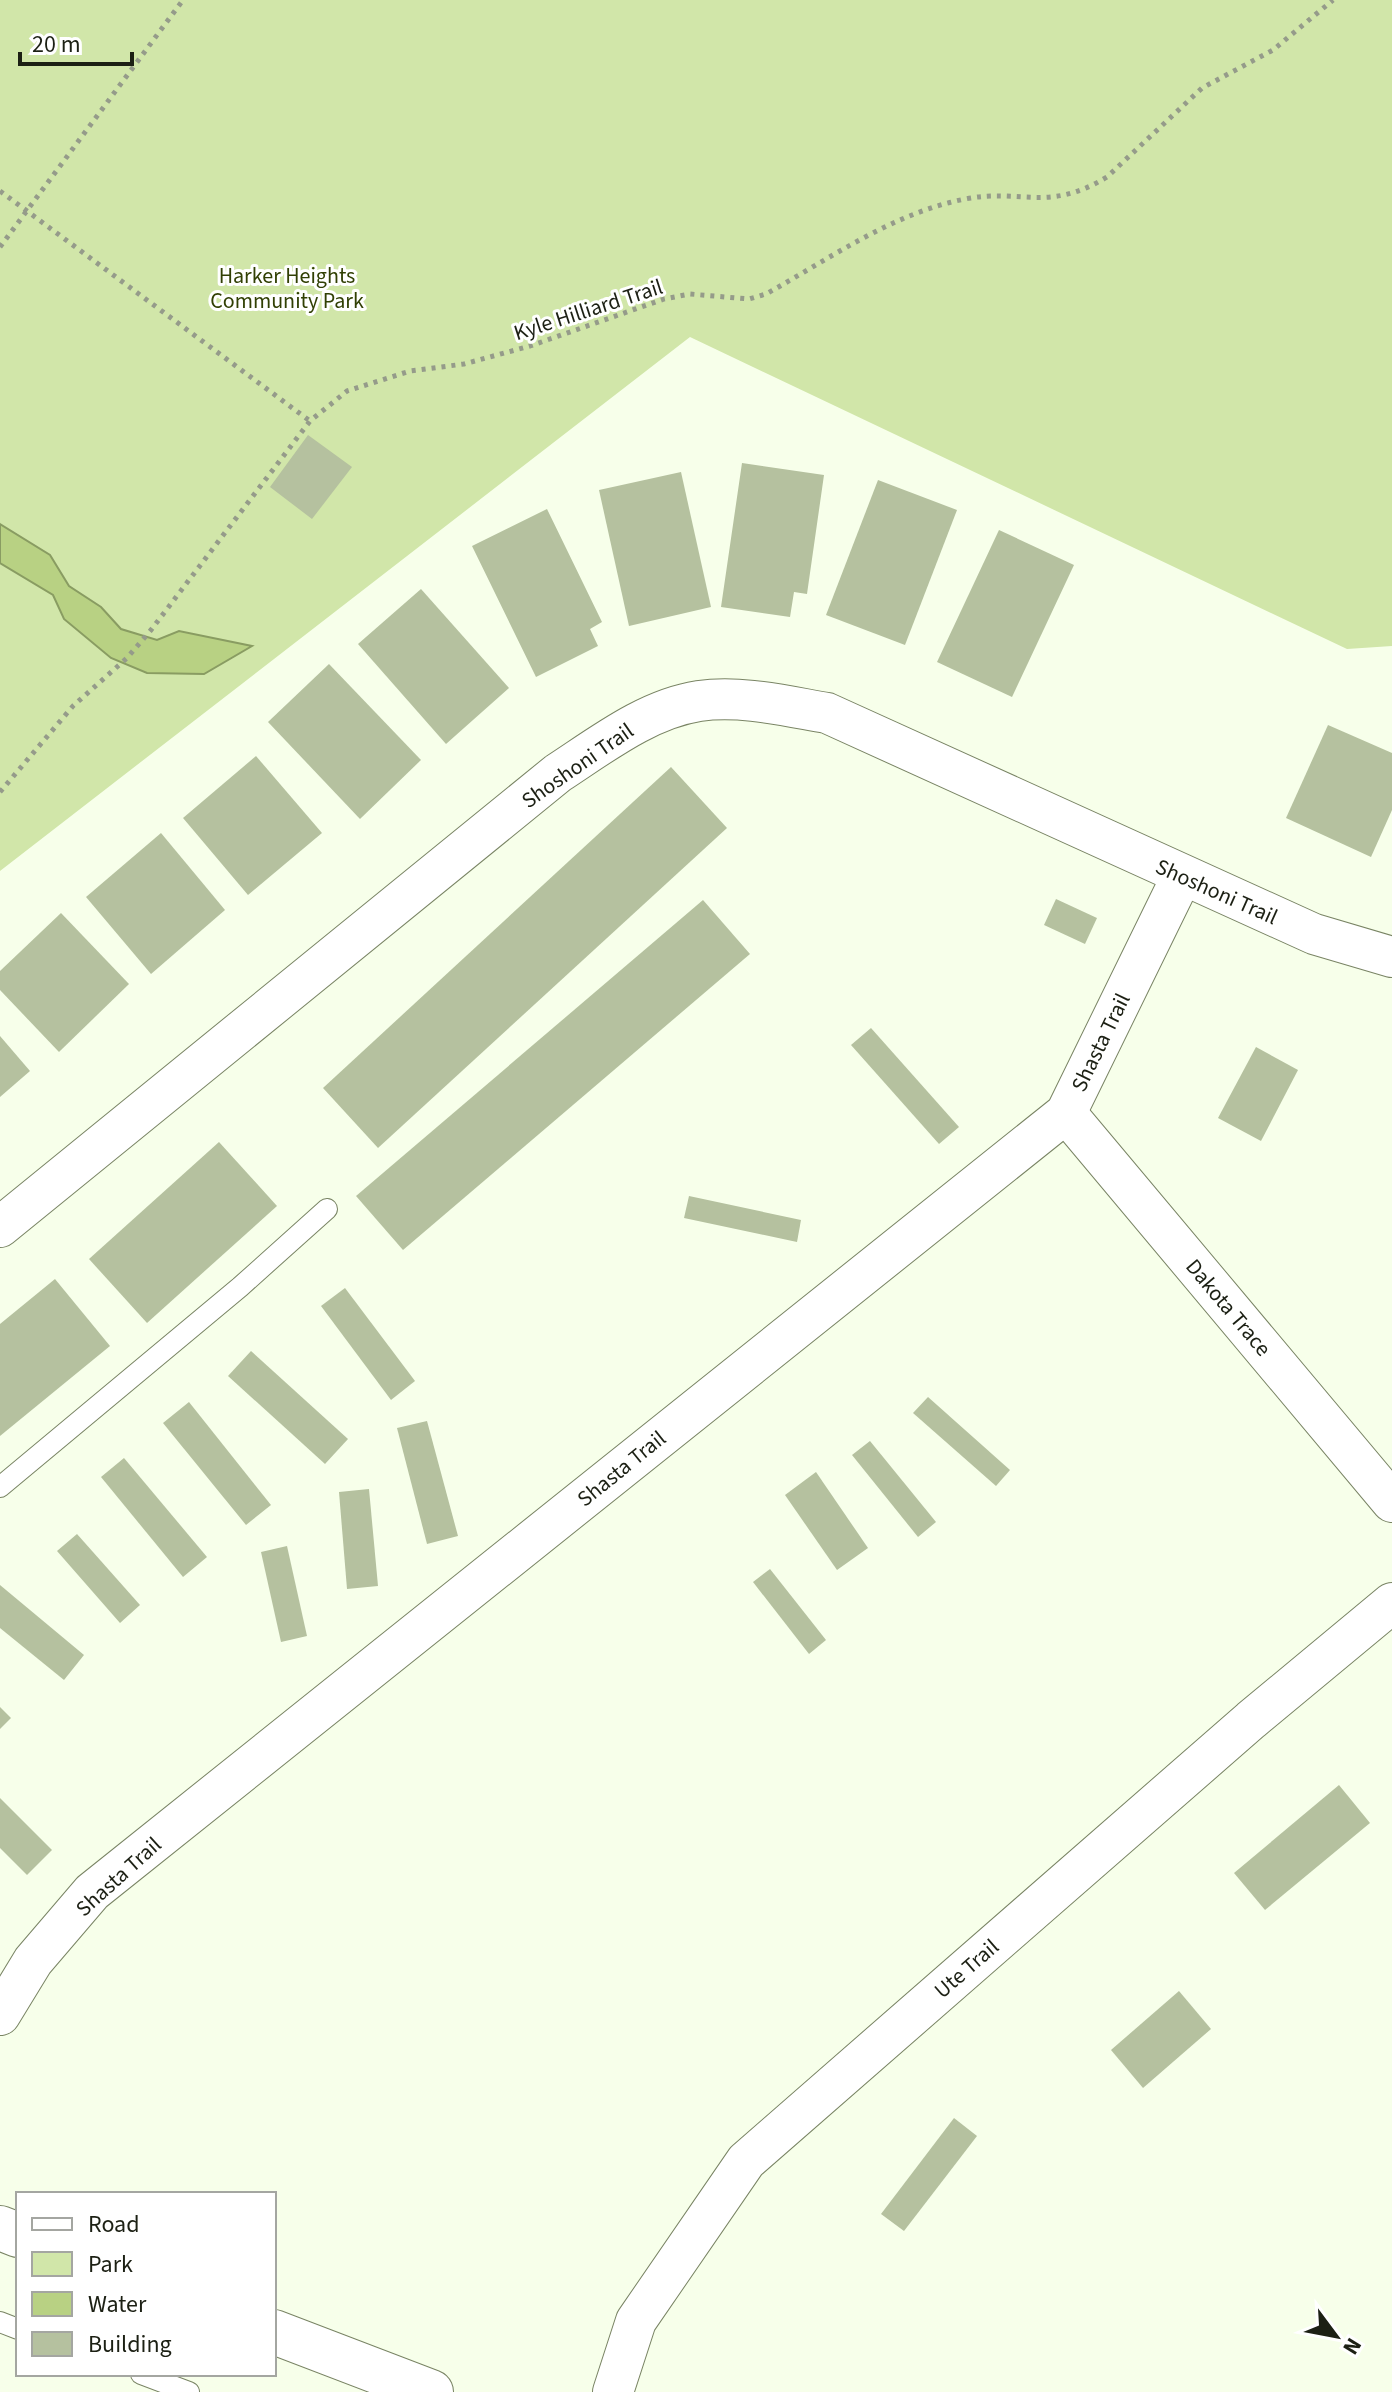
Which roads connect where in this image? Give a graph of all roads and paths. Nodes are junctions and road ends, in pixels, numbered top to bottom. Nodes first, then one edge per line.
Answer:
1 (183, 0) edge
2 (1333, 0) edge
3 (0, 191) edge
4 (27, 211) junction
5 (0, 247) edge
6 (310, 421) junction
7 (0, 792) edge
8 (1182, 876) junction
9 (1392, 957) edge
10 (1066, 1113) junction
11 (327, 1209) dead end
12 (0, 1227) edge
13 (0, 1487) edge
14 (1392, 1502) edge
15 (1392, 1603) edge
16 (0, 2015) edge
17 (276, 2333) edge
18 (146, 2376) edge
19 (189, 2392) edge
20 (431, 2392) edge
21 (613, 2392) edge

1 - 4 path
2 - 6 path, Kyle Hilliard Trail
3 - 4 path
4 - 5 path
4 - 6 path
6 - 7 path, Kyle Hilliard Trail
8 - 9 street, Shoshoni Trail
8 - 10 street, Shasta Trail
8 - 12 street, Shoshoni Trail
10 - 14 street, Dakota Trace
10 - 16 street, Shasta Trail
11 - 13 lane
15 - 21 street, Ute Trail
17 - 20 street
18 - 19 lane

